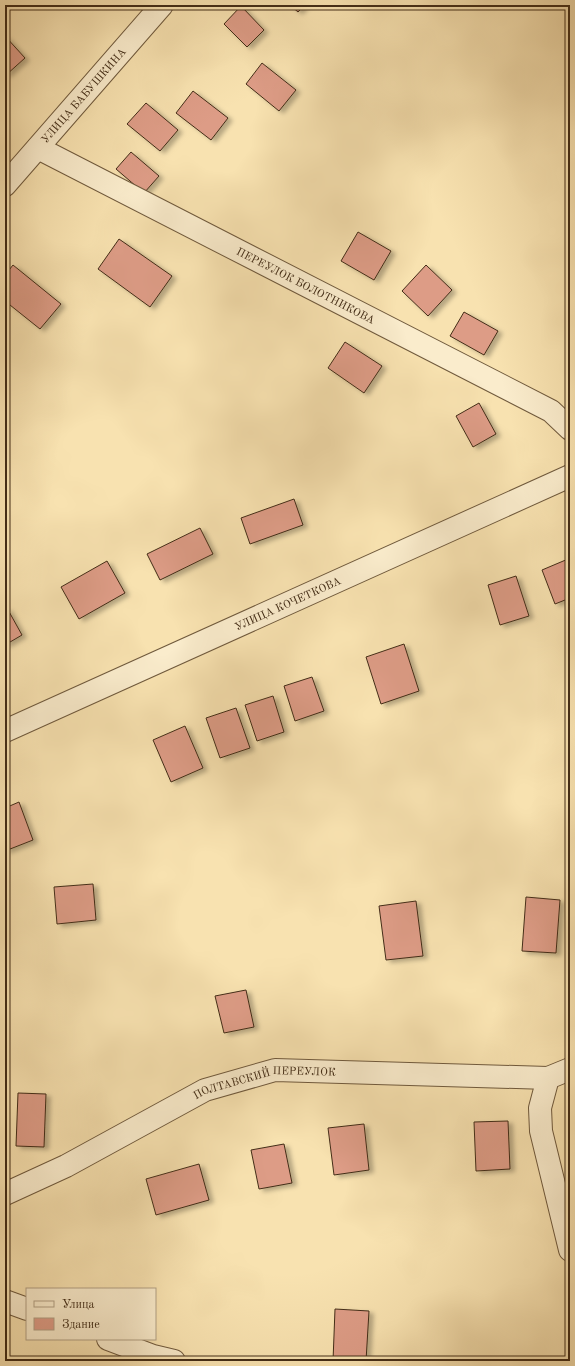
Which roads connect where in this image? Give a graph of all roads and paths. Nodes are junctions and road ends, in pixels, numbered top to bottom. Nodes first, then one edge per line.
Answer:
1 (162, 5) edge
2 (38, 148) junction
3 (7, 180) edge
4 (570, 429) edge
5 (570, 476) edge
6 (5, 731) edge
7 (570, 1069) edge
8 (548, 1078) junction
9 (5, 1194) edge
10 (570, 1250) edge
11 (5, 1301) edge
12 (26, 1309) edge
13 (111, 1340) edge
14 (174, 1361) edge

1 - 2 street, УЛИЦА БАБУШКИНА
2 - 3 street, УЛИЦА БАБУШКИНА
2 - 4 street, ПЕРЕУЛОК БОЛОТНИКОВА
5 - 6 street, УЛИЦА КОЧЕТКОВА
7 - 8 street
8 - 9 street, ПОЛТАВСКИЙ ПЕРЕУЛОК
8 - 10 street
11 - 12 street
13 - 14 street

